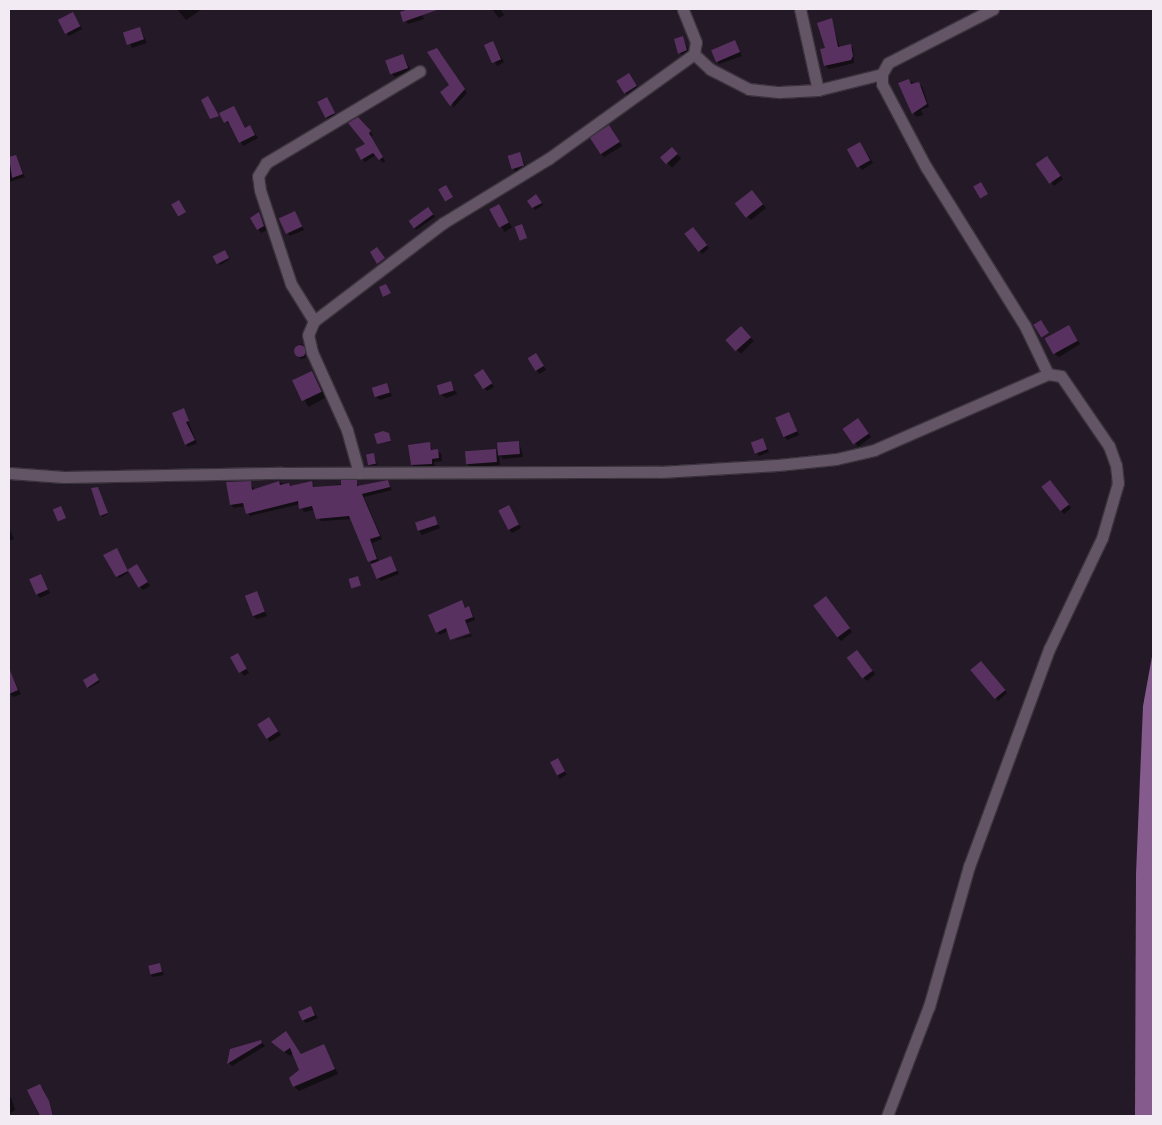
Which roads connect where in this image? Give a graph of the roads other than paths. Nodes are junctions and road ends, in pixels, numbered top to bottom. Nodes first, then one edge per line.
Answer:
1 (683, 9) edge
2 (800, 9) edge
3 (993, 9) edge
4 (694, 54) junction
5 (420, 71) dead end
6 (882, 74) junction
7 (818, 90) junction
8 (314, 321) junction
9 (1048, 374) junction
10 (9, 473) edge
11 (359, 473) junction
12 (887, 1116) edge

1 - 4 street
2 - 7 street
3 - 6 street
4 - 7 street
4 - 8 street
5 - 8 street
6 - 7 street
6 - 9 street
8 - 11 street
9 - 11 street
9 - 12 street
10 - 11 street

